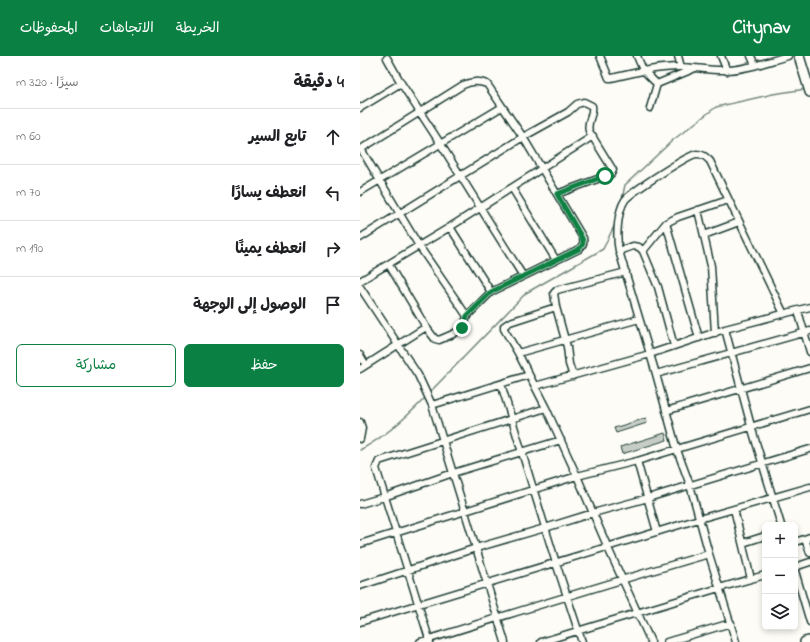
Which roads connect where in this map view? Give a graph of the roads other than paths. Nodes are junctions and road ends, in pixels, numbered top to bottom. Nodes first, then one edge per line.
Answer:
1 (600, 56) edge
2 (637, 56) edge
3 (678, 56) edge
4 (720, 56) edge
5 (752, 56) edge
6 (788, 56) edge
7 (799, 56) edge
8 (388, 58) dead end
9 (755, 66) junction
10 (681, 67) junction
11 (696, 68) junction
12 (643, 70) junction
13 (726, 70) junction
14 (401, 83) junction
15 (657, 84) junction
16 (809, 90) edge
17 (502, 107) junction
18 (360, 108) edge
19 (650, 108) dead end
20 (420, 111) junction
21 (593, 136) junction
22 (523, 137) junction
23 (440, 143) junction
24 (360, 149) edge
25 (542, 169) junction
26 (460, 176) junction
27 (378, 180) junction
28 (512, 188) junction
29 (360, 192) edge
30 (557, 194) junction
31 (728, 200) junction
32 (480, 208) junction
33 (698, 210) junction
34 (399, 213) junction
35 (739, 222) junction
36 (666, 223) junction
37 (450, 227) junction
38 (704, 235) junction
39 (360, 238) edge
40 (419, 246) junction
41 (619, 251) junction
42 (643, 251) junction
43 (556, 260) junction
44 (389, 265) junction
45 (626, 272) junction
46 (523, 276) junction
47 (360, 281) edge
48 (360, 287) edge
49 (491, 292) junction
50 (556, 307) junction
51 (810, 307) edge
52 (798, 311) junction
53 (784, 314) junction
54 (467, 316) junction
55 (639, 319) junction
56 (426, 327) junction
57 (725, 329) junction
58 (807, 331) edge
59 (715, 333) junction
60 (699, 338) junction
61 (565, 339) junction
62 (397, 345) junction
63 (674, 346) junction
64 (731, 352) junction
65 (810, 352) edge
66 (518, 353) junction
67 (650, 354) junction
68 (360, 355) edge
69 (363, 367) edge
70 (810, 368) edge
71 (656, 374) junction
72 (529, 375) junction
73 (573, 376) junction
74 (501, 384) junction
75 (535, 386) junction
76 (742, 388) junction
77 (432, 405) junction
78 (546, 408) junction
79 (810, 409) edge
80 (666, 411) junction
81 (512, 419) junction
82 (360, 422) edge
83 (751, 426) junction
84 (360, 439) edge
85 (443, 440) junction
86 (561, 440) junction
87 (810, 449) edge
88 (677, 450) junction
89 (522, 453) junction
90 (638, 461) junction
91 (763, 464) junction
92 (453, 473) junction
93 (577, 476) junction
94 (690, 485) junction
95 (810, 487) edge
96 (534, 490) junction
97 (384, 497) junction
98 (648, 498) junction
99 (773, 498) junction
100 (360, 504) edge
101 (734, 509) junction
102 (465, 510) junction
103 (593, 513) junction
104 (699, 519) junction
105 (780, 522) edge
106 (546, 528) junction
107 (657, 532) junction
108 (396, 533) junction
109 (762, 537) edge
110 (808, 538) edge
111 (798, 541) edge
112 (743, 543) junction
113 (360, 544) edge
114 (476, 548) junction
115 (608, 548) junction
116 (709, 554) junction
117 (810, 554) edge
118 (810, 562) edge
119 (556, 563) junction
120 (798, 566) edge
121 (407, 572) junction
122 (762, 576) edge
123 (622, 579) junction
124 (751, 579) junction
125 (798, 579) edge
126 (487, 584) junction
127 (360, 586) edge
128 (719, 588) junction
129 (567, 597) junction
130 (807, 602) edge
131 (418, 605) junction
132 (637, 612) junction
133 (499, 619) junction
134 (360, 622) edge
135 (810, 622) edge
136 (731, 623) junction
137 (578, 630) junction
138 (810, 640) edge
139 (429, 641) edge
140 (420, 642) edge
141 (505, 642) edge
142 (541, 642) edge
143 (582, 642) edge
144 (651, 642) edge
145 (667, 642) edge
146 (736, 642) edge
147 (805, 642) edge

1 - 12 street
2 - 12 street
3 - 10 street
4 - 13 street
5 - 9 street
6 - 9 street
7 - 16 street
8 - 14 street
9 - 13 street
10 - 11 street
10 - 12 street
11 - 13 street
11 - 15 street
12 - 15 street
14 - 18 street
14 - 20 street
15 - 19 street
17 - 20 street
17 - 22 street
17 - 23 street
20 - 23 street
20 - 24 street
21 - 22 street
21 - 25 street
21 - 30 street
22 - 25 street
22 - 26 street
23 - 26 street
23 - 27 street
24 - 27 street
25 - 28 street
25 - 30 street
26 - 32 street
26 - 34 street
27 - 29 street
27 - 34 street
28 - 32 street
28 - 43 street
30 - 43 street
31 - 33 street
31 - 35 street
31 - 41 street
32 - 37 street
32 - 46 street
33 - 36 street
33 - 38 street
34 - 39 street
34 - 40 street
35 - 38 street
35 - 53 street
36 - 42 street
36 - 60 street
37 - 40 street
37 - 49 street
38 - 59 street
40 - 44 street
40 - 54 street
41 - 42 street
41 - 45 street
42 - 63 street
43 - 46 street
44 - 47 street
44 - 56 street
45 - 50 street
45 - 55 street
46 - 49 street
48 - 62 street
49 - 54 street
50 - 61 street
50 - 66 street
51 - 52 street
52 - 53 street
52 - 58 street
53 - 57 street
54 - 56 street
55 - 61 street
55 - 67 street
56 - 62 street
57 - 59 street
57 - 64 street
58 - 64 street
58 - 65 street
59 - 60 street
60 - 63 street
61 - 66 street
61 - 73 street
62 - 69 street
62 - 77 street
63 - 67 street
64 - 71 street
64 - 76 street
66 - 72 street
67 - 71 street
67 - 73 street
68 - 69 street
70 - 76 street
71 - 80 street
72 - 74 street
72 - 75 street
73 - 75 street
74 - 77 street
74 - 81 street
75 - 78 street
76 - 80 street
76 - 83 street
77 - 85 street
78 - 81 street
78 - 86 street
79 - 83 street
80 - 88 street
81 - 85 street
81 - 89 street
82 - 84 street
83 - 88 street
83 - 91 street
85 - 92 street
85 - 97 street
86 - 89 street
86 - 93 street
87 - 91 street
88 - 90 street
88 - 94 street
89 - 92 street
89 - 96 street
90 - 93 street
90 - 98 street
91 - 94 street
91 - 99 street
92 - 97 street
92 - 102 street
93 - 96 street
93 - 103 street
94 - 98 street
94 - 104 street
95 - 99 street
96 - 102 street
96 - 106 street
97 - 100 street
97 - 108 street
98 - 103 street
98 - 107 street
99 - 101 street
99 - 105 street
101 - 104 street
101 - 112 street
102 - 108 street
102 - 114 street
103 - 106 street
103 - 115 street
104 - 107 street
104 - 116 street
106 - 114 street
106 - 119 street
107 - 115 street
108 - 113 street
108 - 121 street
109 - 112 street
110 - 111 street
110 - 117 street
112 - 124 street
114 - 121 street
114 - 126 street
115 - 119 street
115 - 123 street
116 - 123 street
116 - 128 street
118 - 120 street
119 - 126 street
119 - 129 street
121 - 127 street
121 - 131 street
122 - 124 street
123 - 129 street
123 - 132 street
124 - 128 street
125 - 130 street
126 - 131 street
126 - 133 street
128 - 132 street
128 - 136 street
129 - 133 street
129 - 137 street
130 - 135 street
131 - 134 street
131 - 139 street
132 - 137 street
132 - 144 street
133 - 139 street
133 - 141 street
136 - 145 street
136 - 146 street
137 - 142 street
137 - 143 street
138 - 147 street
139 - 140 street

